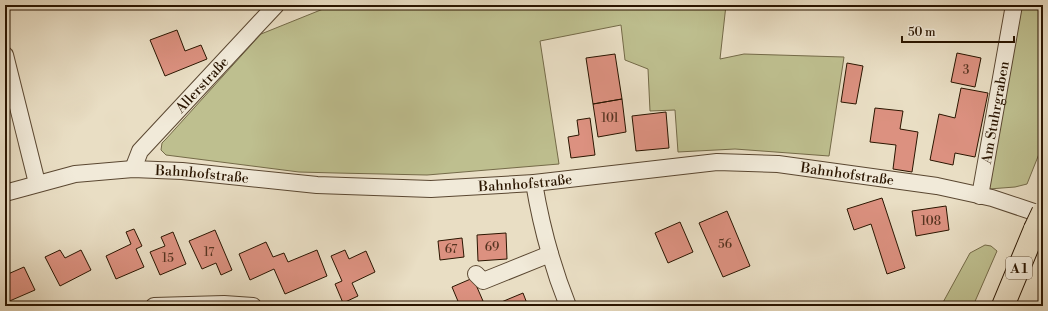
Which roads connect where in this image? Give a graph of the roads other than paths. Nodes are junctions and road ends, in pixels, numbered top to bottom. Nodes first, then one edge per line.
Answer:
1 (276, 5) edge
2 (1014, 5) edge
3 (5, 55) edge
4 (134, 169) junction
5 (534, 182) junction
6 (38, 183) junction
7 (5, 193) edge
8 (980, 196) junction
9 (1040, 219) edge
10 (550, 254) junction
11 (476, 274) dead end
12 (154, 306) edge
13 (253, 306) edge
14 (568, 306) edge
15 (1003, 306) edge

1 - 4 street, Allerstraße
2 - 8 street, Am Stuhrgraben
3 - 6 street
4 - 5 street, Bahnhofstraße
4 - 6 street, Bahnhofstraße
5 - 8 street, Bahnhofstraße
5 - 10 street
6 - 7 street, Bahnhofstraße
8 - 9 street, Bahnhofstraße
9 - 15 highway, A 1
10 - 11 street
10 - 14 street
12 - 13 street

